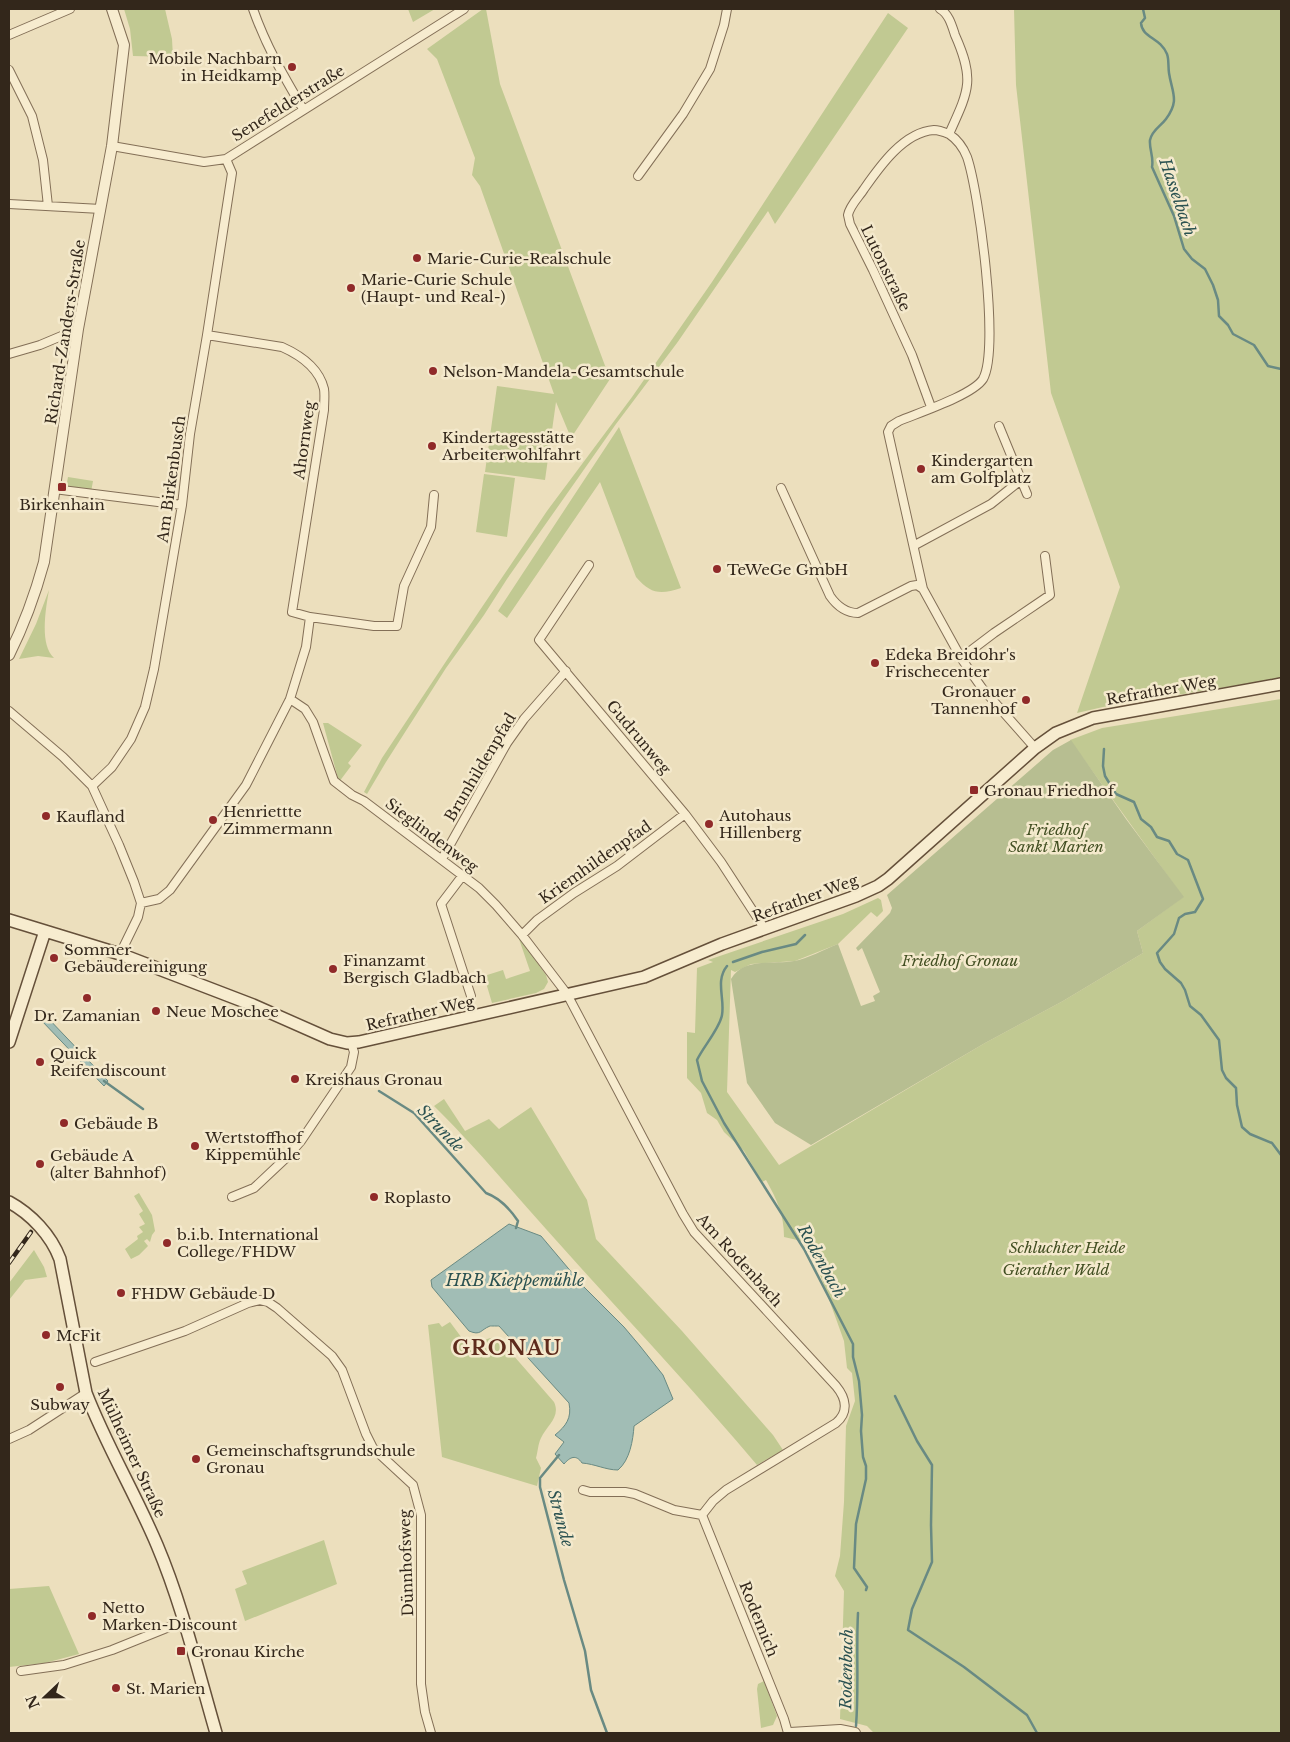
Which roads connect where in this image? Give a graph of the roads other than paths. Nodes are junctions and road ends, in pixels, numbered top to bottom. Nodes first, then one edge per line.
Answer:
1 (70, 9) edge
2 (112, 9) edge
3 (253, 9) edge
4 (464, 9) edge
5 (726, 9) edge
6 (940, 9) edge
7 (9, 35) edge
8 (9, 70) edge
9 (303, 109) junction
10 (949, 134) junction
11 (112, 146) junction
12 (226, 159) junction
13 (638, 176) dead end
14 (9, 204) edge
15 (48, 206) junction
16 (101, 209) junction
17 (78, 329) junction
18 (208, 335) junction
19 (9, 354) edge
20 (931, 407) junction
21 (999, 426) dead end
22 (1021, 480) junction
23 (782, 488) dead end
24 (54, 489) junction
25 (1027, 494) dead end
26 (434, 495) dead end
27 (182, 505) junction
28 (915, 545) junction
29 (1045, 556) dead end
30 (589, 565) dead end
31 (923, 589) junction
32 (310, 617) junction
33 (9, 656) edge
34 (962, 658) junction
35 (566, 671) junction
36 (1281, 684) edge
37 (290, 699) junction
38 (9, 711) edge
39 (1035, 748) junction
40 (92, 786) junction
41 (686, 814) junction
42 (442, 859) junction
43 (463, 875) junction
44 (141, 903) junction
45 (9, 920) edge
46 (764, 928) junction
47 (45, 931) junction
48 (522, 934) junction
49 (120, 954) junction
50 (567, 994) junction
51 (471, 996) dead end
52 (9, 1042) edge
53 (351, 1043) junction
54 (232, 1197) dead end
55 (9, 1202) edge
56 (95, 1362) dead end
57 (86, 1393) junction
58 (9, 1439) edge
59 (583, 1490) dead end
60 (702, 1515) junction
61 (184, 1621) junction
62 (22, 1671) dead end
63 (216, 1733) edge
64 (431, 1733) edge
65 (789, 1733) edge
66 (855, 1733) edge

1 - 7 street
2 - 11 street, Richard-Zanders-Straße
3 - 9 street
4 - 9 street, Senefelderstraße
5 - 13 street
6 - 10 street
8 - 15 street
9 - 12 street, Senefelderstraße
10 - 20 street
10 - 20 street, Lutonstraße
11 - 12 street, Senefelderstraße
11 - 16 street, Richard-Zanders-Straße
12 - 18 street, Am Birkenbusch
14 - 15 street
15 - 16 street
16 - 17 street, Richard-Zanders-Straße
17 - 19 street
17 - 24 street, Richard-Zanders-Straße
18 - 27 street, Am Birkenbusch
18 - 32 street, Ahornweg
20 - 28 street
21 - 22 street
22 - 25 street
22 - 28 street
23 - 31 street
24 - 27 street
24 - 33 street, Richard-Zanders-Straße
26 - 32 street, Ahornweg
27 - 40 street, Am Birkenbusch
28 - 31 street
29 - 34 street
30 - 35 street, Gudrunweg
31 - 34 street
32 - 37 street
34 - 39 street
35 - 41 street, Gudrunweg
35 - 42 street, Brunhildenpfad
36 - 39 main road, Refrather Weg
37 - 42 street, Sieglindenweg
37 - 44 street
38 - 40 street
39 - 46 main road, Refrather Weg
40 - 44 street
41 - 46 street, Gudrunweg
41 - 48 street, Kriemhildenpfad
42 - 43 street, Sieglindenweg
43 - 48 street, Sieglindenweg
43 - 51 street
44 - 49 street
45 - 47 main road, Refrather Weg
46 - 50 main road, Refrather Weg
47 - 49 main road, Refrather Weg
47 - 52 main road
48 - 50 street, Sieglindenweg
49 - 53 main road, Refrather Weg
50 - 53 main road, Refrather Weg
50 - 60 street, Am Rodenbach
53 - 54 street, Refrather Weg
55 - 57 main road, Mülheimer Straße
56 - 64 street, Dünnhofsweg
57 - 58 street
57 - 61 main road, Mülheimer Straße
59 - 60 street
60 - 65 street, Rodemich
61 - 62 street
61 - 63 main road, Mülheimer Straße
65 - 66 street

